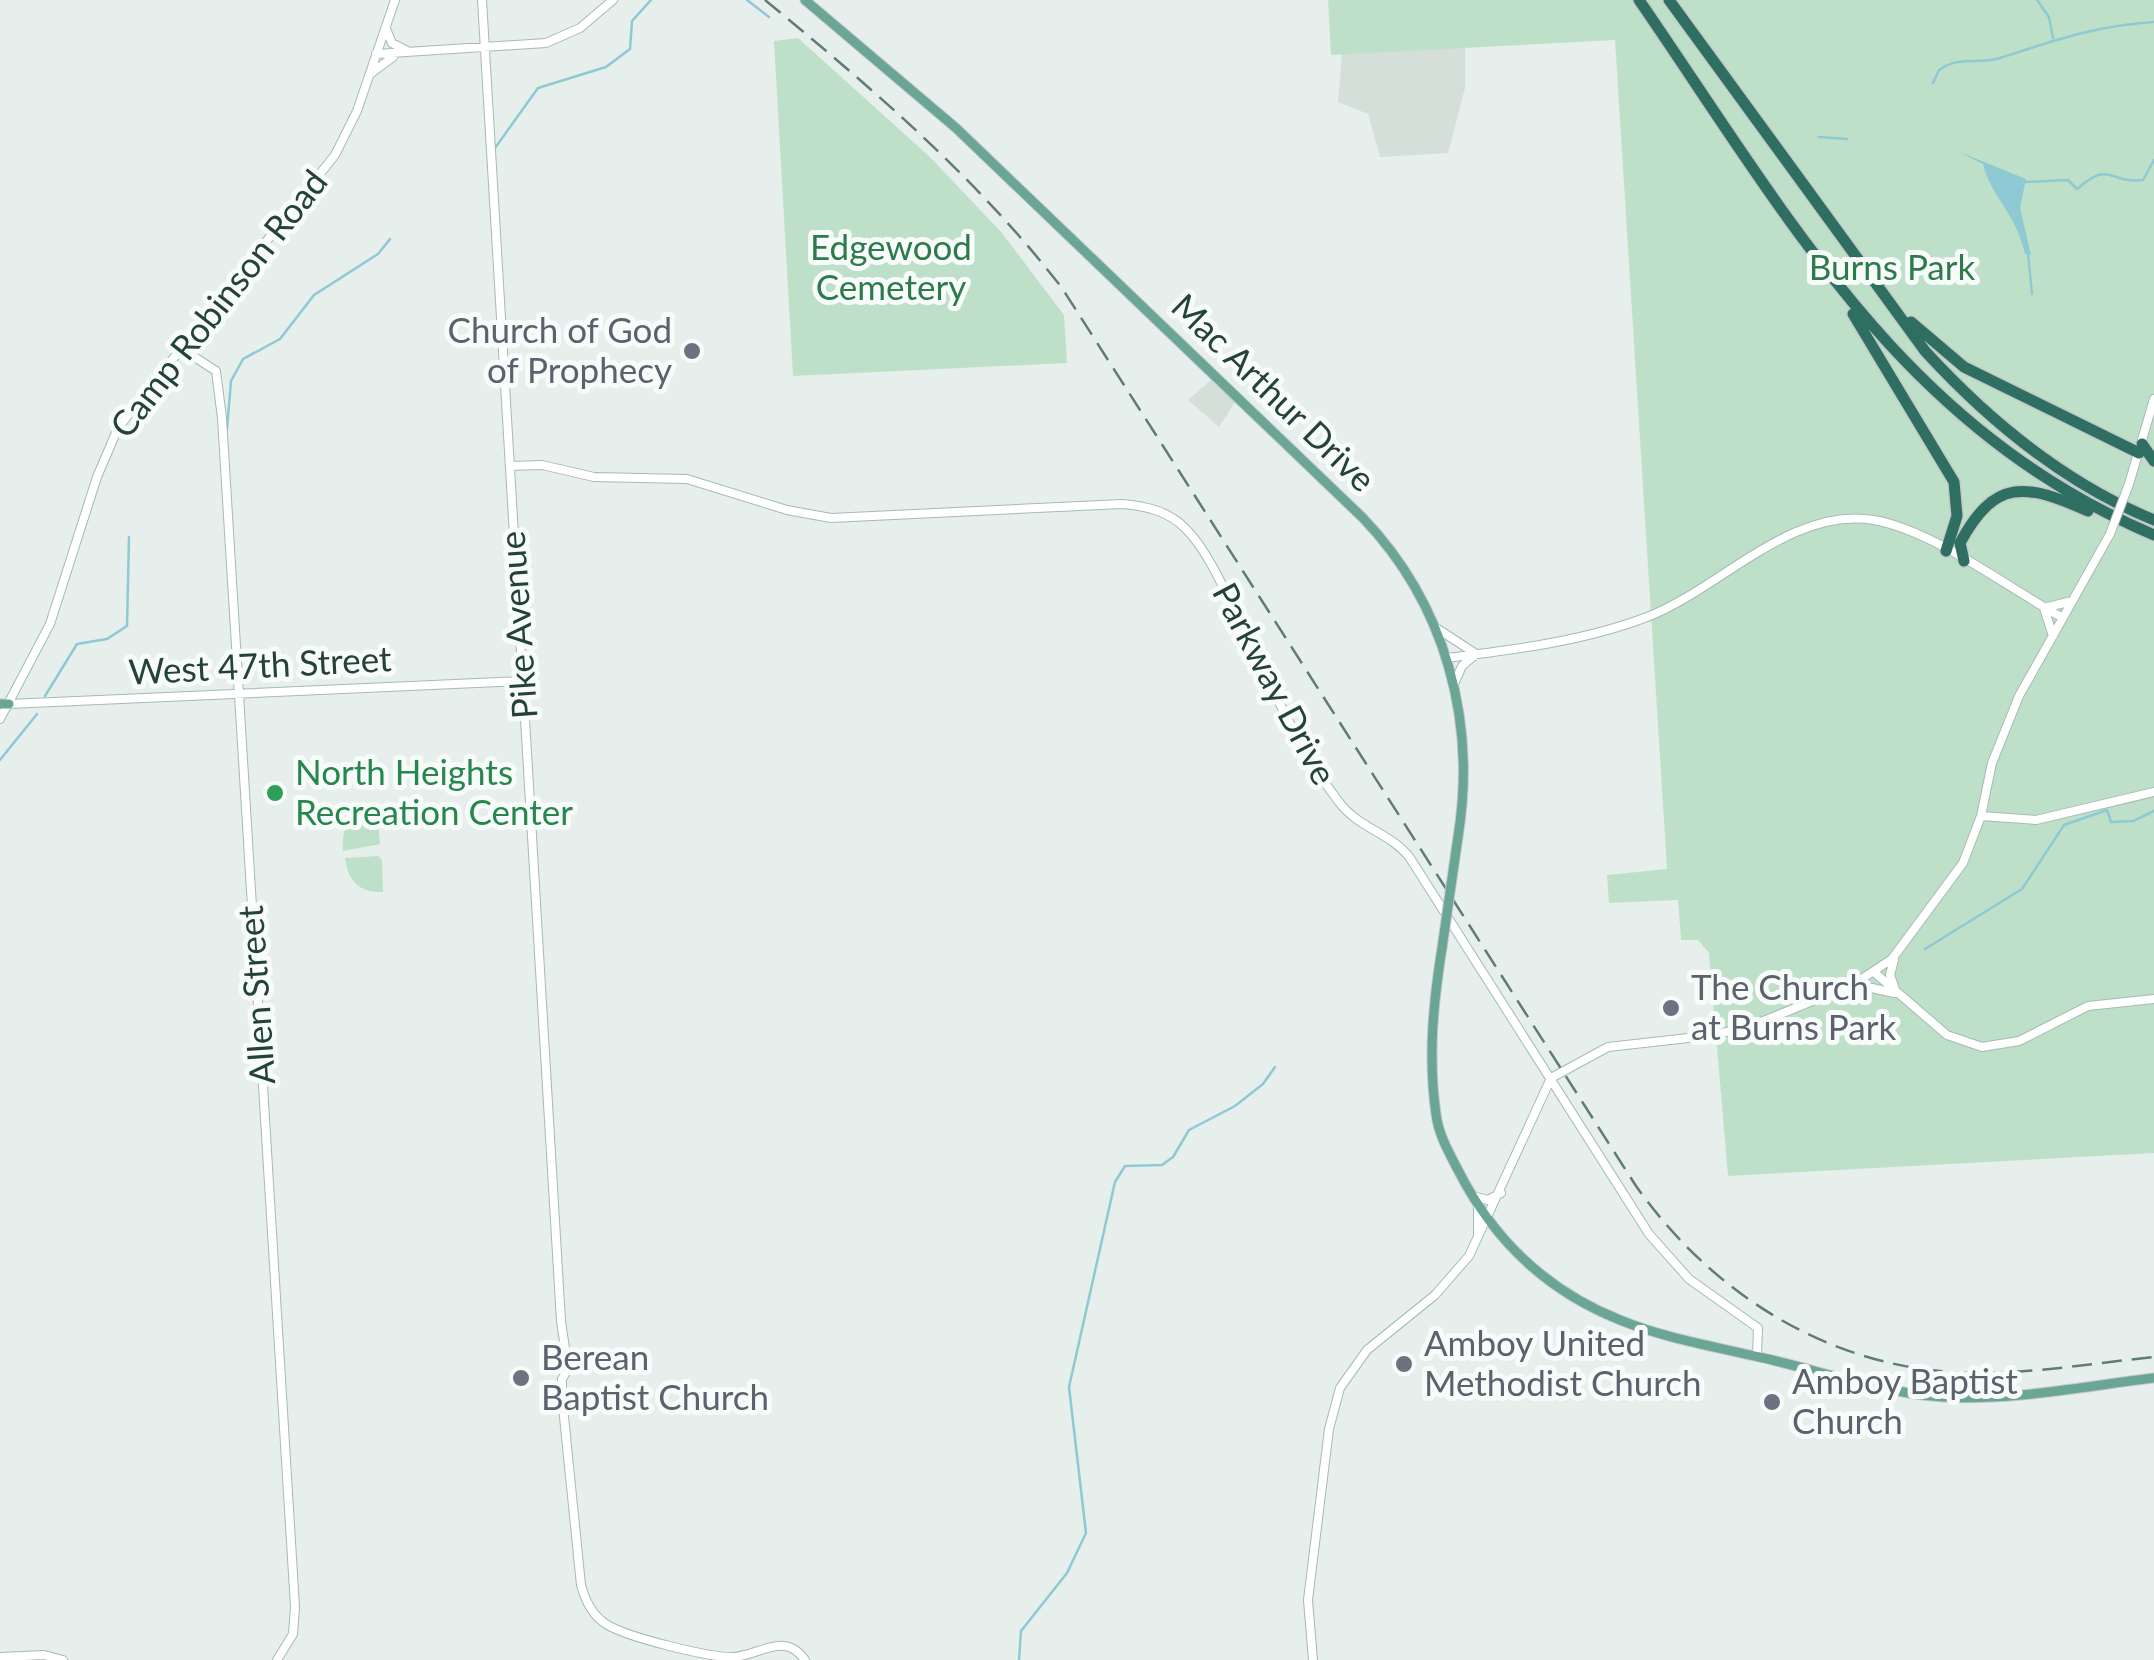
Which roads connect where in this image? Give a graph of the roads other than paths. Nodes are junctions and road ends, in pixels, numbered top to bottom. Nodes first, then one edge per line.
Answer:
1 (395, 0) edge
2 (482, 0) edge
3 (613, 0) edge
4 (805, 0) edge
5 (1638, 0) edge
6 (1669, 0) edge
7 (386, 24) junction
8 (485, 49) junction
9 (405, 52) junction
10 (376, 54) junction
11 (370, 74) junction
12 (1841, 293) junction
13 (1894, 307) junction
14 (179, 347) junction
15 (2154, 399) edge
16 (509, 447) junction
17 (2141, 449) junction
18 (2153, 460) edge
19 (532, 465) junction
20 (510, 466) junction
21 (511, 490) junction
22 (2113, 518) junction
23 (2154, 520) edge
24 (2154, 535) edge
25 (1954, 540) junction
26 (1930, 542) junction
27 (1948, 552) junction
28 (1964, 561) junction
29 (2072, 601) junction
30 (2044, 608) junction
31 (2063, 618) junction
32 (1438, 630) junction
33 (2052, 636) junction
34 (1476, 654) junction
35 (1446, 658) junction
36 (523, 681) junction
37 (1454, 684) junction
38 (238, 696) junction
39 (4, 704) edge
40 (0, 719) edge
41 (2154, 792) edge
42 (1983, 802) junction
43 (1980, 816) junction
44 (1999, 819) junction
45 (1898, 953) junction
46 (1876, 972) junction
47 (1840, 991) junction
48 (1896, 994) junction
49 (2154, 998) edge
50 (1550, 1078) junction
51 (1558, 1091) junction
52 (1543, 1094) junction
53 (1501, 1193) junction
54 (1475, 1201) junction
55 (1488, 1221) junction
56 (1478, 1240) junction
57 (1757, 1356) junction
58 (2154, 1378) edge
59 (0, 1657) edge
60 (62, 1660) edge
61 (277, 1660) edge
62 (805, 1660) edge
63 (1313, 1660) edge

1 - 7 street, Camp Robinson Road
2 - 8 street, Pike Avenue
3 - 8 street
4 - 32 main road, Mac Arthur Drive
5 - 12 highway
6 - 13 highway
7 - 9 street
7 - 10 street, Camp Robinson Road
8 - 9 street
8 - 16 street, Pike Avenue
9 - 10 street
9 - 11 street
10 - 11 street, Camp Robinson Road
11 - 14 street, Camp Robinson Road
12 - 22 highway
12 - 25 highway
13 - 17 highway
13 - 23 highway
14 - 38 street, Allen Street
14 - 39 street, Camp Robinson Road
15 - 17 street
16 - 19 street, Parkway Drive
16 - 20 street, Pike Avenue
17 - 18 highway
17 - 29 street, bridge
19 - 20 street, Parkway Drive
19 - 21 street
19 - 50 street, Parkway Drive
20 - 21 street, Pike Avenue
21 - 36 street, Pike Avenue
22 - 24 highway
22 - 25 highway
25 - 26 highway
25 - 27 highway
25 - 28 highway
26 - 27 street
26 - 34 street
27 - 28 street
28 - 30 street
29 - 30 street
29 - 31 street
30 - 31 street
30 - 33 street
31 - 33 street
32 - 34 street
32 - 35 main road, Mac Arthur Drive
33 - 42 street
34 - 35 street
34 - 37 street
35 - 37 main road, Mac Arthur Drive
36 - 38 street, West 47th Street
36 - 62 street, Pike Avenue
37 - 54 main road, Mac Arthur Drive, bridge
38 - 39 street, West 47th Street
38 - 61 street, Allen Street
39 - 40 street, Camp Robinson Road
41 - 44 street
42 - 43 street
42 - 44 street
43 - 44 street
43 - 45 street
45 - 46 street
45 - 48 street
46 - 47 street
46 - 48 street
47 - 48 street
47 - 50 street
48 - 49 street
50 - 51 street, Parkway Drive
50 - 52 street
51 - 52 street
51 - 57 street, Parkway Drive
52 - 53 street
53 - 54 street
53 - 55 street
54 - 55 main road, Mac Arthur Drive
54 - 56 street
55 - 56 street
55 - 57 main road, Mac Arthur Drive
56 - 63 street
57 - 58 main road, Mac Arthur Drive
59 - 60 street

